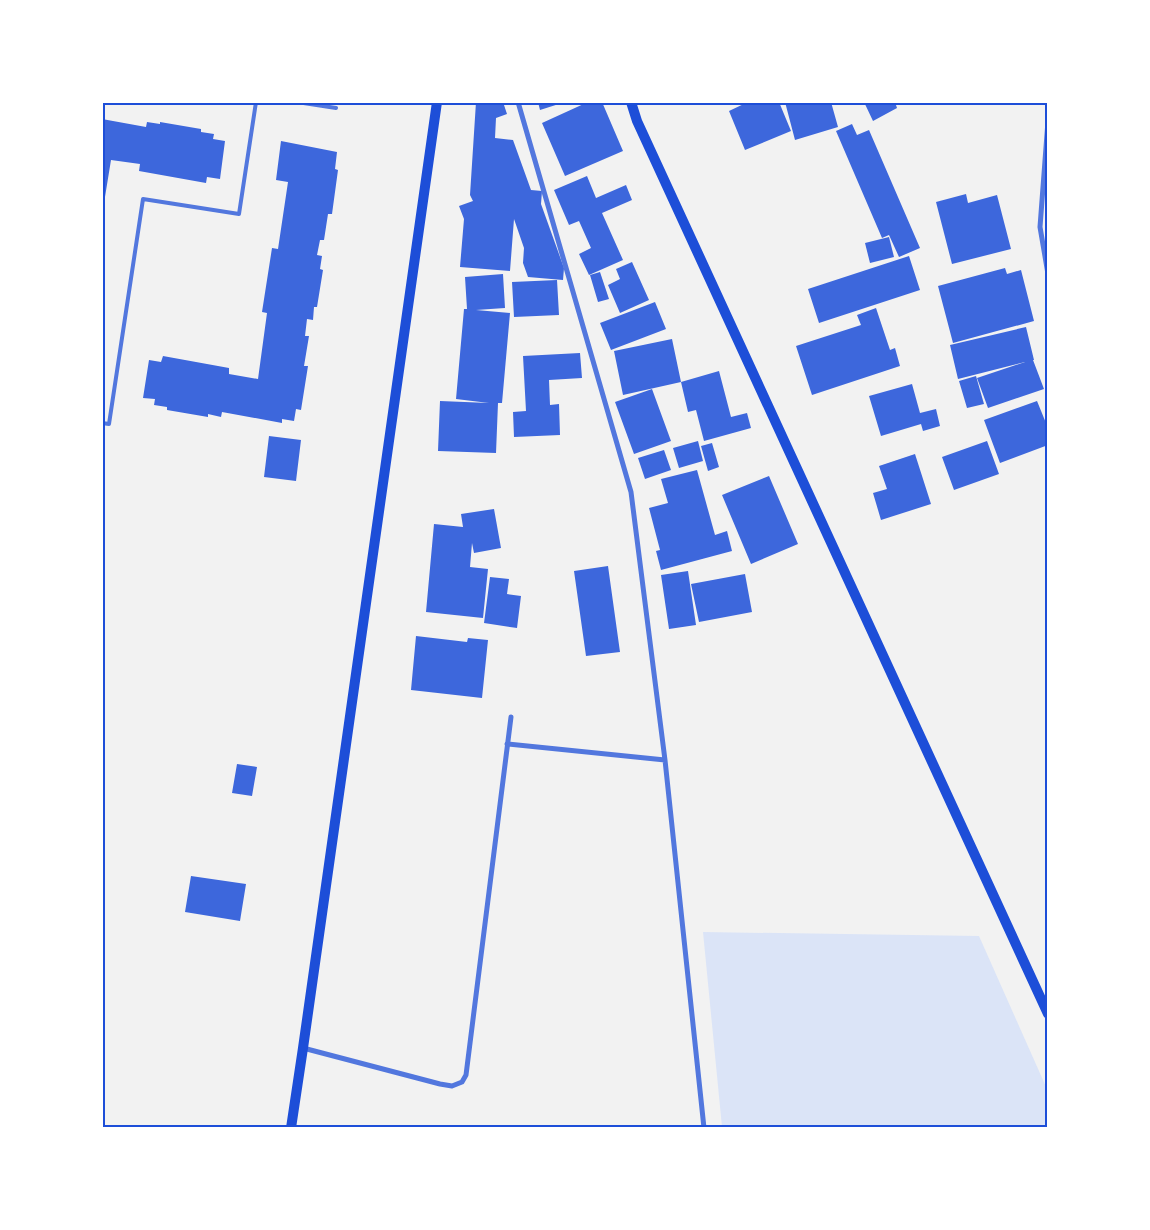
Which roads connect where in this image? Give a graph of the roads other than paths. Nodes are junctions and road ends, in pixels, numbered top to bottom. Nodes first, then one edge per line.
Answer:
1 (256, 102) edge
2 (297, 102) edge
3 (437, 102) edge
4 (518, 102) edge
5 (630, 102) edge
6 (336, 108) dead end
7 (1048, 121) edge
8 (1048, 274) edge
9 (102, 423) edge
10 (511, 717) dead end
11 (507, 744) junction
12 (665, 760) junction
13 (1048, 1014) edge
14 (304, 1048) junction
15 (291, 1128) edge
16 (704, 1128) edge

1 - 9 lane
2 - 6 lane
3 - 14 main road
4 - 12 street
5 - 13 main road
7 - 8 street
10 - 11 street
11 - 12 street
11 - 14 street
12 - 16 street
14 - 15 main road

